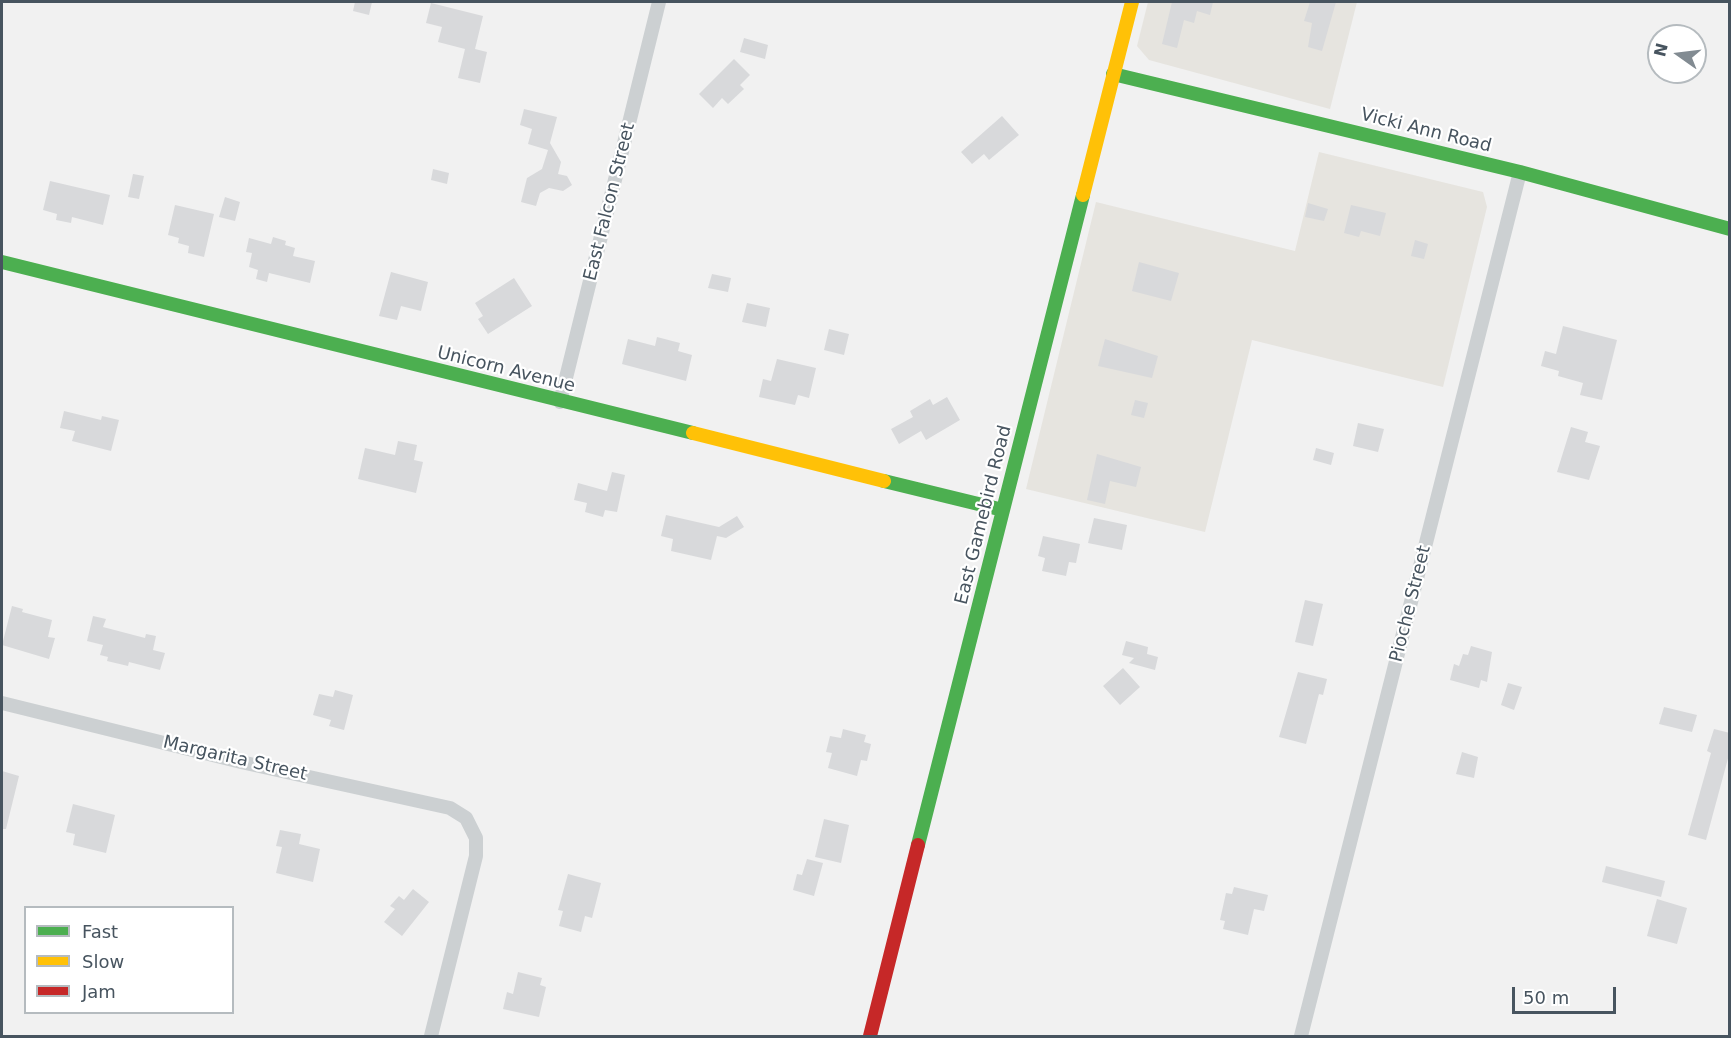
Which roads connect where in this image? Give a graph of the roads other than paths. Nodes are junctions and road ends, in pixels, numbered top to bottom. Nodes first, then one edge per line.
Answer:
1 (659, 2) edge
2 (1132, 2) edge
3 (1113, 74) junction
4 (1520, 172) junction
5 (1730, 229) edge
6 (2, 262) edge
7 (560, 402) junction
8 (1003, 510) junction
9 (2, 703) edge
10 (431, 1036) edge
11 (870, 1036) edge
12 (1301, 1036) edge

1 - 7 street, East Falcon Street
2 - 3 street, East Gamebird Road
3 - 4 street, Vicki Ann Road
3 - 8 street, East Gamebird Road
4 - 5 street, Vicki Ann Road
4 - 12 street, Pioche Street
6 - 7 street, Unicorn Avenue
7 - 8 street, Unicorn Avenue
8 - 11 street, East Gamebird Road
9 - 10 street, Margarita Street

